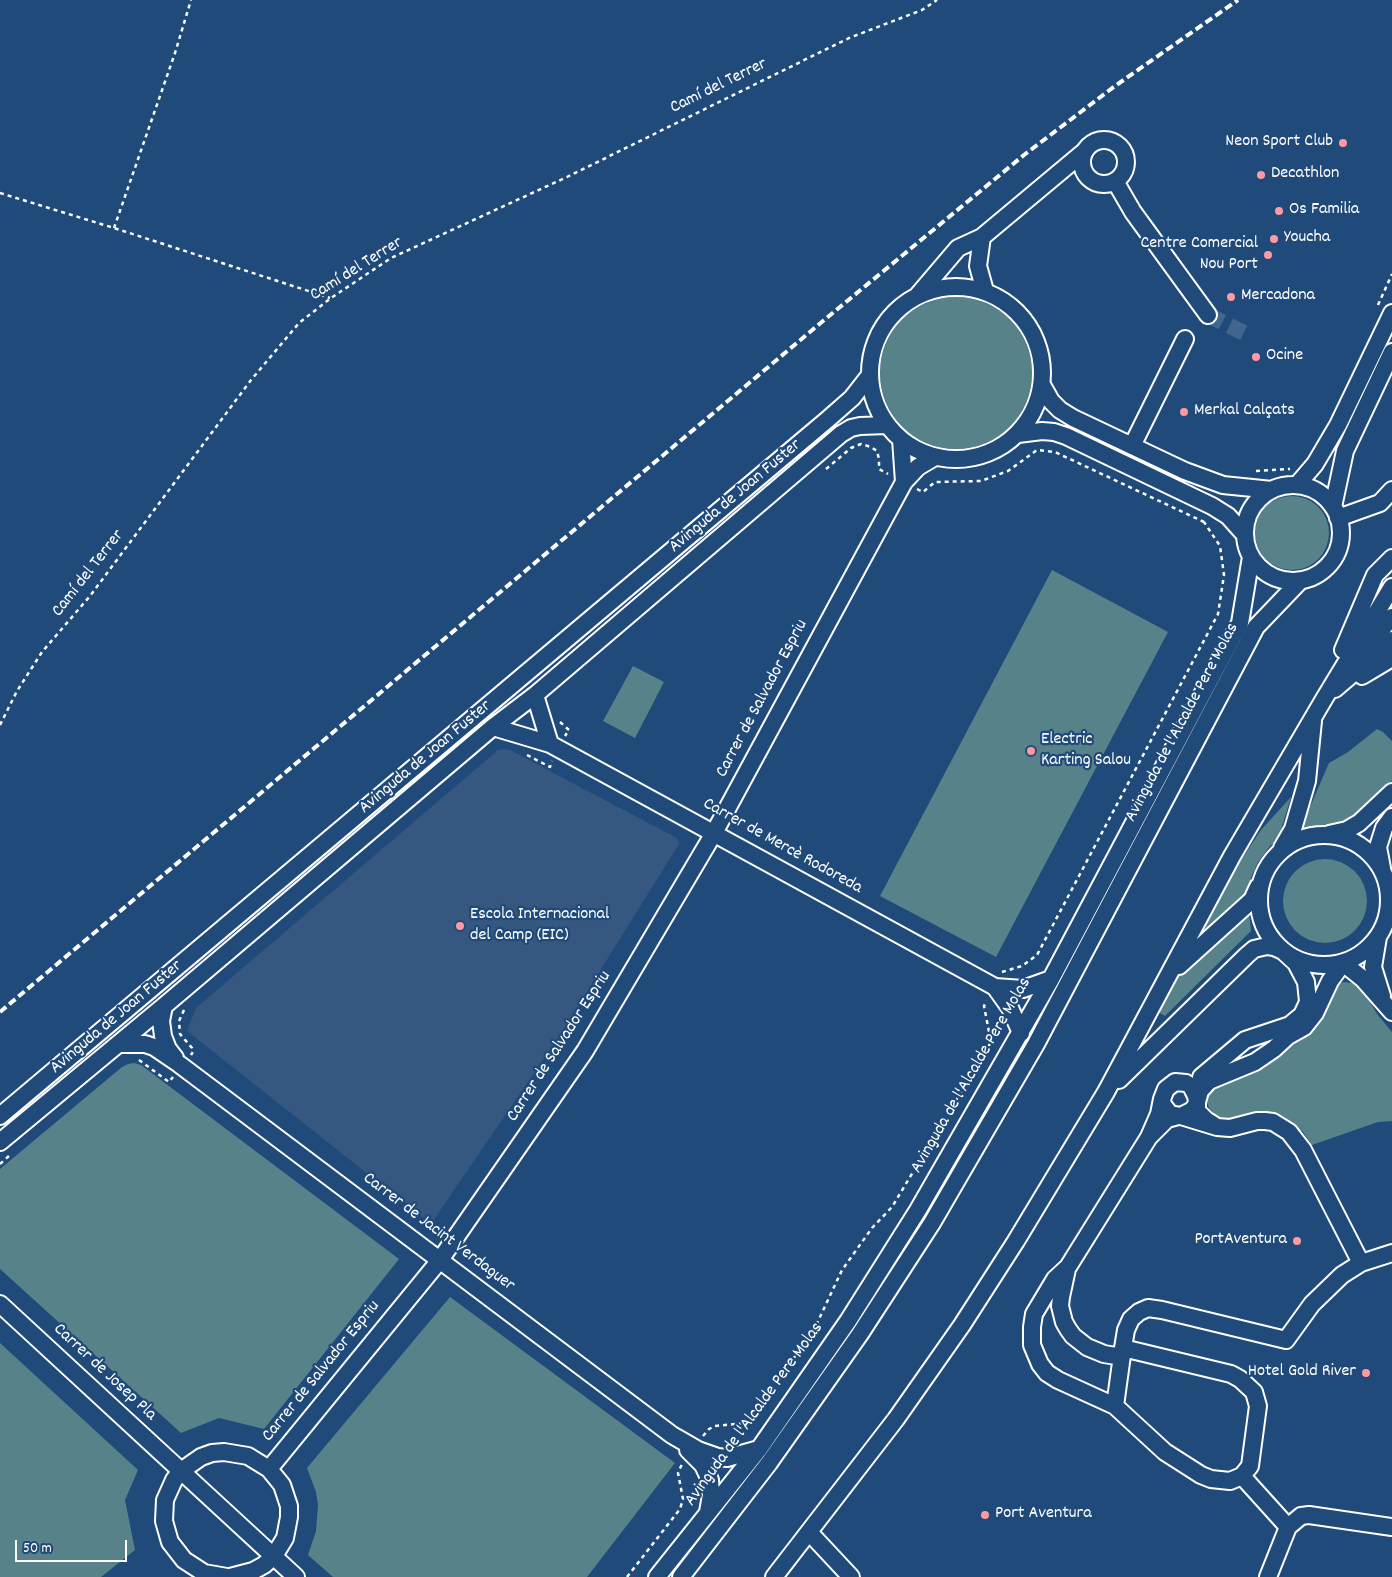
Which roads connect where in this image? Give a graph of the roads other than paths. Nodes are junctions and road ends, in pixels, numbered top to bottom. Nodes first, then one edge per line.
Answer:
1 (1085, 151) junction
2 (1085, 173) junction
3 (1059, 175) junction
4 (1116, 181) junction
5 (982, 237) junction
6 (985, 292) junction
7 (918, 295) junction
8 (1384, 311) edge
9 (1208, 315) tunnel mouth
10 (1185, 339) dead end
11 (1392, 352) edge
12 (870, 375) junction
13 (1042, 385) junction
14 (887, 425) junction
15 (1018, 434) junction
16 (901, 439) junction
17 (1132, 446) junction
18 (935, 457) junction
19 (904, 482) junction
20 (1296, 485) junction
21 (1272, 490) junction
22 (1392, 490) edge
23 (1335, 512) junction
24 (1244, 535) junction
25 (1251, 557) junction
26 (1392, 558) edge
27 (1392, 577) edge
28 (1300, 580) junction
29 (1392, 587) edge
30 (1392, 607) edge
31 (1392, 617) edge
32 (1392, 633) edge
33 (1392, 640) edge
34 (1392, 651) edge
35 (1392, 658) edge
36 (1392, 665) edge
37 (535, 695) junction
38 (1324, 699) junction
39 (1313, 716) junction
40 (493, 727) junction
41 (550, 744) junction
42 (1392, 792) edge
43 (1392, 817) edge
44 (714, 833) junction
45 (1322, 835) junction
46 (1272, 860) junction
47 (1382, 870) junction
48 (1262, 878) junction
49 (1392, 886) edge
50 (1392, 926) edge
51 (1378, 938) junction
52 (1283, 952) junction
53 (1342, 963) junction
54 (1051, 979) junction
55 (1165, 982) junction
56 (995, 987) junction
57 (164, 1006) junction
58 (1389, 1009) edge
59 (1021, 1033) junction
60 (1242, 1042) junction
61 (118, 1044) junction
62 (179, 1064) junction
63 (1252, 1064) junction
64 (40, 1082) junction
65 (1180, 1082) junction
66 (1106, 1092) junction
67 (1162, 1099) junction
68 (1197, 1102) junction
69 (0, 1116) edge
70 (1180, 1116) junction
71 (0, 1126) edge
72 (1217, 1127) junction
73 (1149, 1137) junction
74 (0, 1142) edge
75 (1392, 1253) edge
76 (440, 1260) junction
77 (1361, 1263) junction
78 (1068, 1267) junction
79 (0, 1304) edge
80 (1122, 1352) junction
81 (1115, 1406) junction
82 (759, 1448) junction
83 (692, 1450) junction
84 (269, 1468) junction
85 (181, 1471) junction
86 (1242, 1476) junction
87 (708, 1513) junction
88 (1288, 1526) junction
89 (1392, 1527) edge
90 (809, 1532) junction
91 (274, 1556) junction
92 (229, 1577) edge
93 (296, 1577) edge
94 (657, 1577) edge
95 (681, 1577) edge
96 (774, 1577) edge
97 (851, 1577) edge
98 (1268, 1577) edge

1 - 2 street
1 - 3 street
1 - 4 street
2 - 3 street
2 - 4 street
3 - 5 street
4 - 9 street
5 - 6 street
5 - 7 street
6 - 7 street
6 - 13 street
7 - 12 street
8 - 20 street
10 - 17 street
11 - 23 street
12 - 14 street
12 - 64 street, Avinguda de Joan Fuster
13 - 15 street
13 - 17 street
14 - 16 street
14 - 37 street, Avinguda de Joan Fuster
15 - 18 street
15 - 24 street
16 - 18 street
16 - 19 street
17 - 21 street
18 - 19 street, Carrer de Salvador Espriu
19 - 44 street, Carrer de Salvador Espriu
20 - 21 street
20 - 23 street
21 - 24 street
22 - 23 street
23 - 28 street
24 - 25 street
25 - 28 street
25 - 54 street, Avinguda de l'Alcalde Pere Molas
26 - 38 street
27 - 38 street
28 - 95 street, Avinguda de l'Alcalde Pere Molas
29 - 38 street
30 - 38 street
31 - 38 street
32 - 38 street
33 - 38 street
34 - 38 street
35 - 38 street
36 - 38 street
37 - 40 street, Avinguda de Joan Fuster
37 - 41 street
38 - 39 street
39 - 46 street
39 - 55 street
40 - 41 street, Carrer de Mercè Rodoreda
40 - 57 street, Avinguda de Joan Fuster
41 - 44 street, Carrer de Mercè Rodoreda
42 - 45 street
43 - 47 street
44 - 56 street, Carrer de Mercè Rodoreda
44 - 76 street, Carrer de Salvador Espriu
45 - 46 street
45 - 47 street
46 - 48 street
47 - 49 street
47 - 51 street
48 - 52 street
48 - 55 street
50 - 51 street
51 - 53 street
51 - 58 street
52 - 53 street
52 - 60 street
52 - 66 street
53 - 58 street
53 - 63 street
54 - 56 street, Carrer de Mercè Rodoreda
54 - 59 street, Avinguda de l'Alcalde Pere Molas
55 - 66 street
56 - 59 street, Carrer de Mercè Rodoreda
57 - 61 street, Avinguda de Joan Fuster
57 - 62 street, Carrer de Jacint Verdaguer
59 - 82 street, Avinguda de l'Alcalde Pere Molas
60 - 63 street
60 - 65 street
61 - 62 street, Carrer de Jacint Verdaguer
61 - 74 street, Avinguda de Joan Fuster
62 - 76 street, Carrer de Jacint Verdaguer
63 - 68 street
64 - 69 street, Avinguda de Joan Fuster
64 - 71 street
65 - 67 street
65 - 68 street
66 - 90 street
67 - 70 street
67 - 73 street
68 - 70 street
68 - 72 street
70 - 72 street
70 - 73 street
72 - 77 street
73 - 78 street
75 - 77 street
76 - 83 street, Carrer de Jacint Verdaguer
76 - 84 street, Carrer de Salvador Espriu
77 - 80 street
78 - 80 street
78 - 81 street
79 - 85 street, Carrer de Josep Pla
80 - 81 street
80 - 86 street
81 - 86 street
82 - 83 street, Carrer de Jacint Verdaguer
82 - 87 street, Avinguda de l'Alcalde Pere Molas
83 - 87 street, Carrer de Jacint Verdaguer
84 - 85 street
84 - 91 street
85 - 91 street, Carrer de Josep Pla
85 - 92 street
86 - 88 street
87 - 94 street, Avinguda de l'Alcalde Pere Molas
88 - 89 street
88 - 98 street
90 - 96 street
90 - 97 street
91 - 92 street
91 - 93 street, Carrer de Josep Pla

